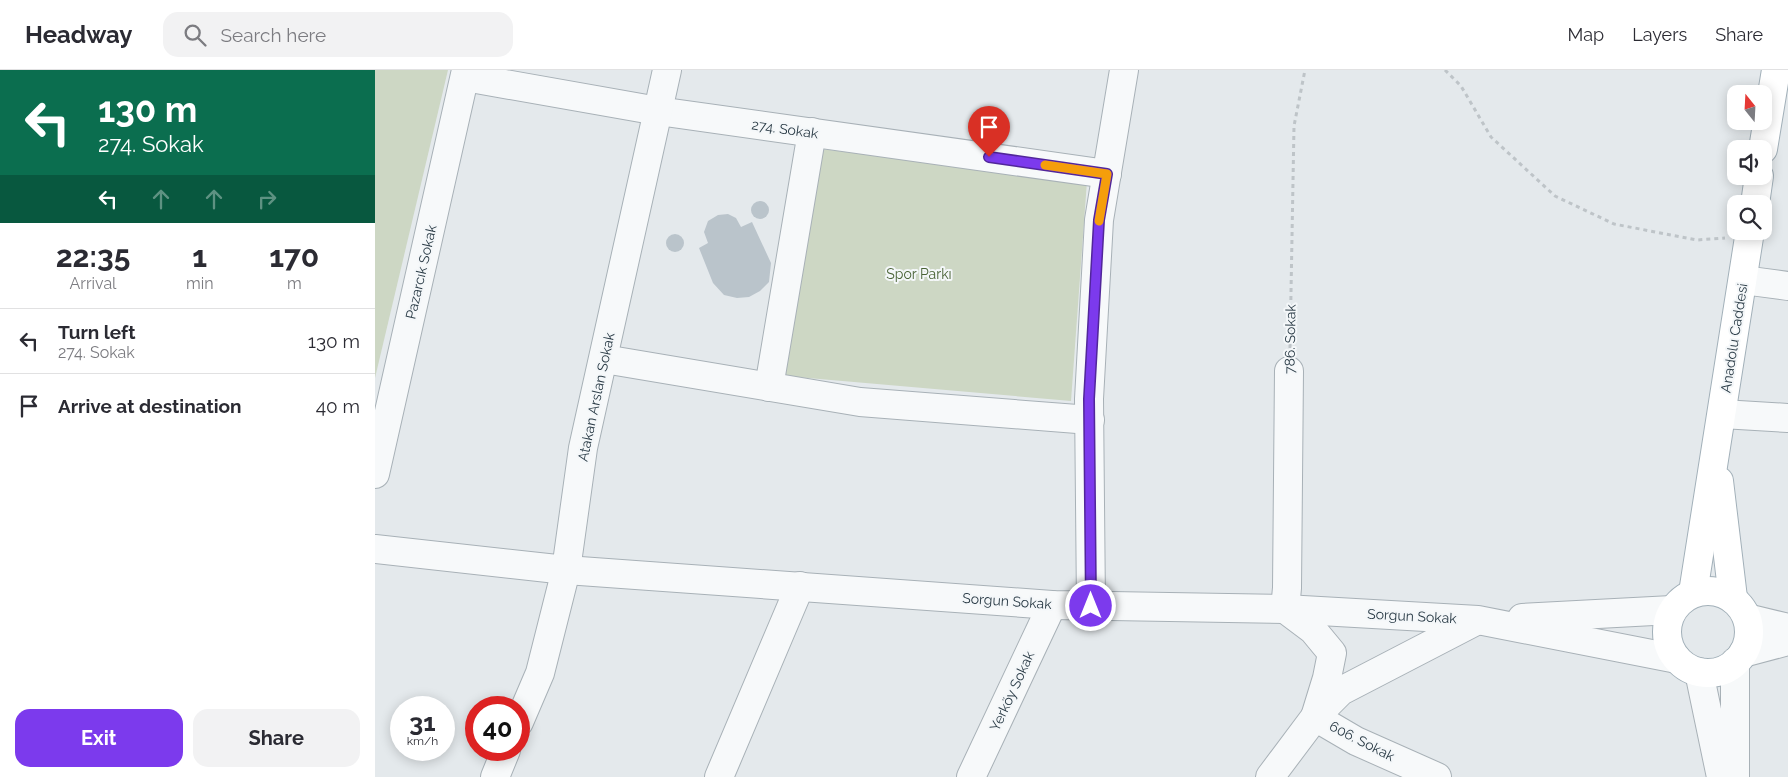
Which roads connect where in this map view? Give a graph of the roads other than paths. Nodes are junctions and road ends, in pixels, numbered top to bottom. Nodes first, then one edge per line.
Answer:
1 (667, 70) edge
2 (1124, 70) edge
3 (1775, 70) edge
4 (465, 74) edge
5 (658, 111) junction
6 (812, 132) junction
7 (1764, 140) edge
8 (1107, 174) junction
9 (1749, 240) edge
10 (1743, 280) junction
11 (1788, 286) edge
12 (604, 359) junction
13 (1289, 371) road end
14 (769, 387) junction
15 (1722, 414) junction
16 (1788, 418) edge
17 (1090, 420) junction
18 (1715, 445) junction
19 (375, 474) edge
20 (375, 549) edge
21 (566, 570) junction
22 (800, 586) junction
23 (1683, 602) junction
24 (1052, 605) junction
25 (1091, 606) junction
26 (1740, 608) junction
27 (1285, 609) junction
28 (1478, 620) junction
29 (1788, 628) edge
30 (1788, 641) edge
31 (1739, 658) junction
32 (1688, 665) junction
33 (530, 696) edge
34 (1315, 717) junction
35 (502, 761) edge
36 (495, 777) edge
37 (719, 777) edge
38 (971, 777) edge
39 (1270, 777) edge
40 (1437, 777) edge
41 (1721, 777) edge
42 (1735, 777) edge

1 - 5 street, Atakan Arslan Sokak
2 - 8 street
3 - 7 main road
4 - 5 street, 274. Sokak
4 - 19 street, Pazarcık Sokak
5 - 6 street, 274. Sokak
5 - 12 street, Atakan Arslan Sokak
6 - 8 street, 274. Sokak
6 - 14 street
8 - 17 street
9 - 10 main road, Anadolu Caddesi
10 - 11 street
10 - 15 main road, Anadolu Caddesi
12 - 14 street
12 - 21 street, Atakan Arslan Sokak
13 - 27 street, 786. Sokak
14 - 17 street
15 - 16 street
15 - 18 main road, Anadolu Caddesi
17 - 25 street
18 - 23 main road, Anadolu Caddesi
18 - 26 main road
20 - 21 street, Sorgun Sokak
21 - 22 street, Sorgun Sokak
21 - 33 street, Atakan Arslan Sokak
22 - 24 street, Sorgun Sokak
22 - 37 street
23 - 26 main road
23 - 28 street
23 - 32 main road
24 - 25 street, Sorgun Sokak
24 - 38 street, Yerköy Sokak
25 - 27 street, Sorgun Sokak
26 - 29 street
26 - 31 main road
27 - 28 street, Sorgun Sokak
27 - 34 street
28 - 32 street
28 - 34 street
30 - 31 street
31 - 32 main road
31 - 42 street
32 - 41 street
34 - 39 street
34 - 40 street, 606. Sokak
35 - 36 street

